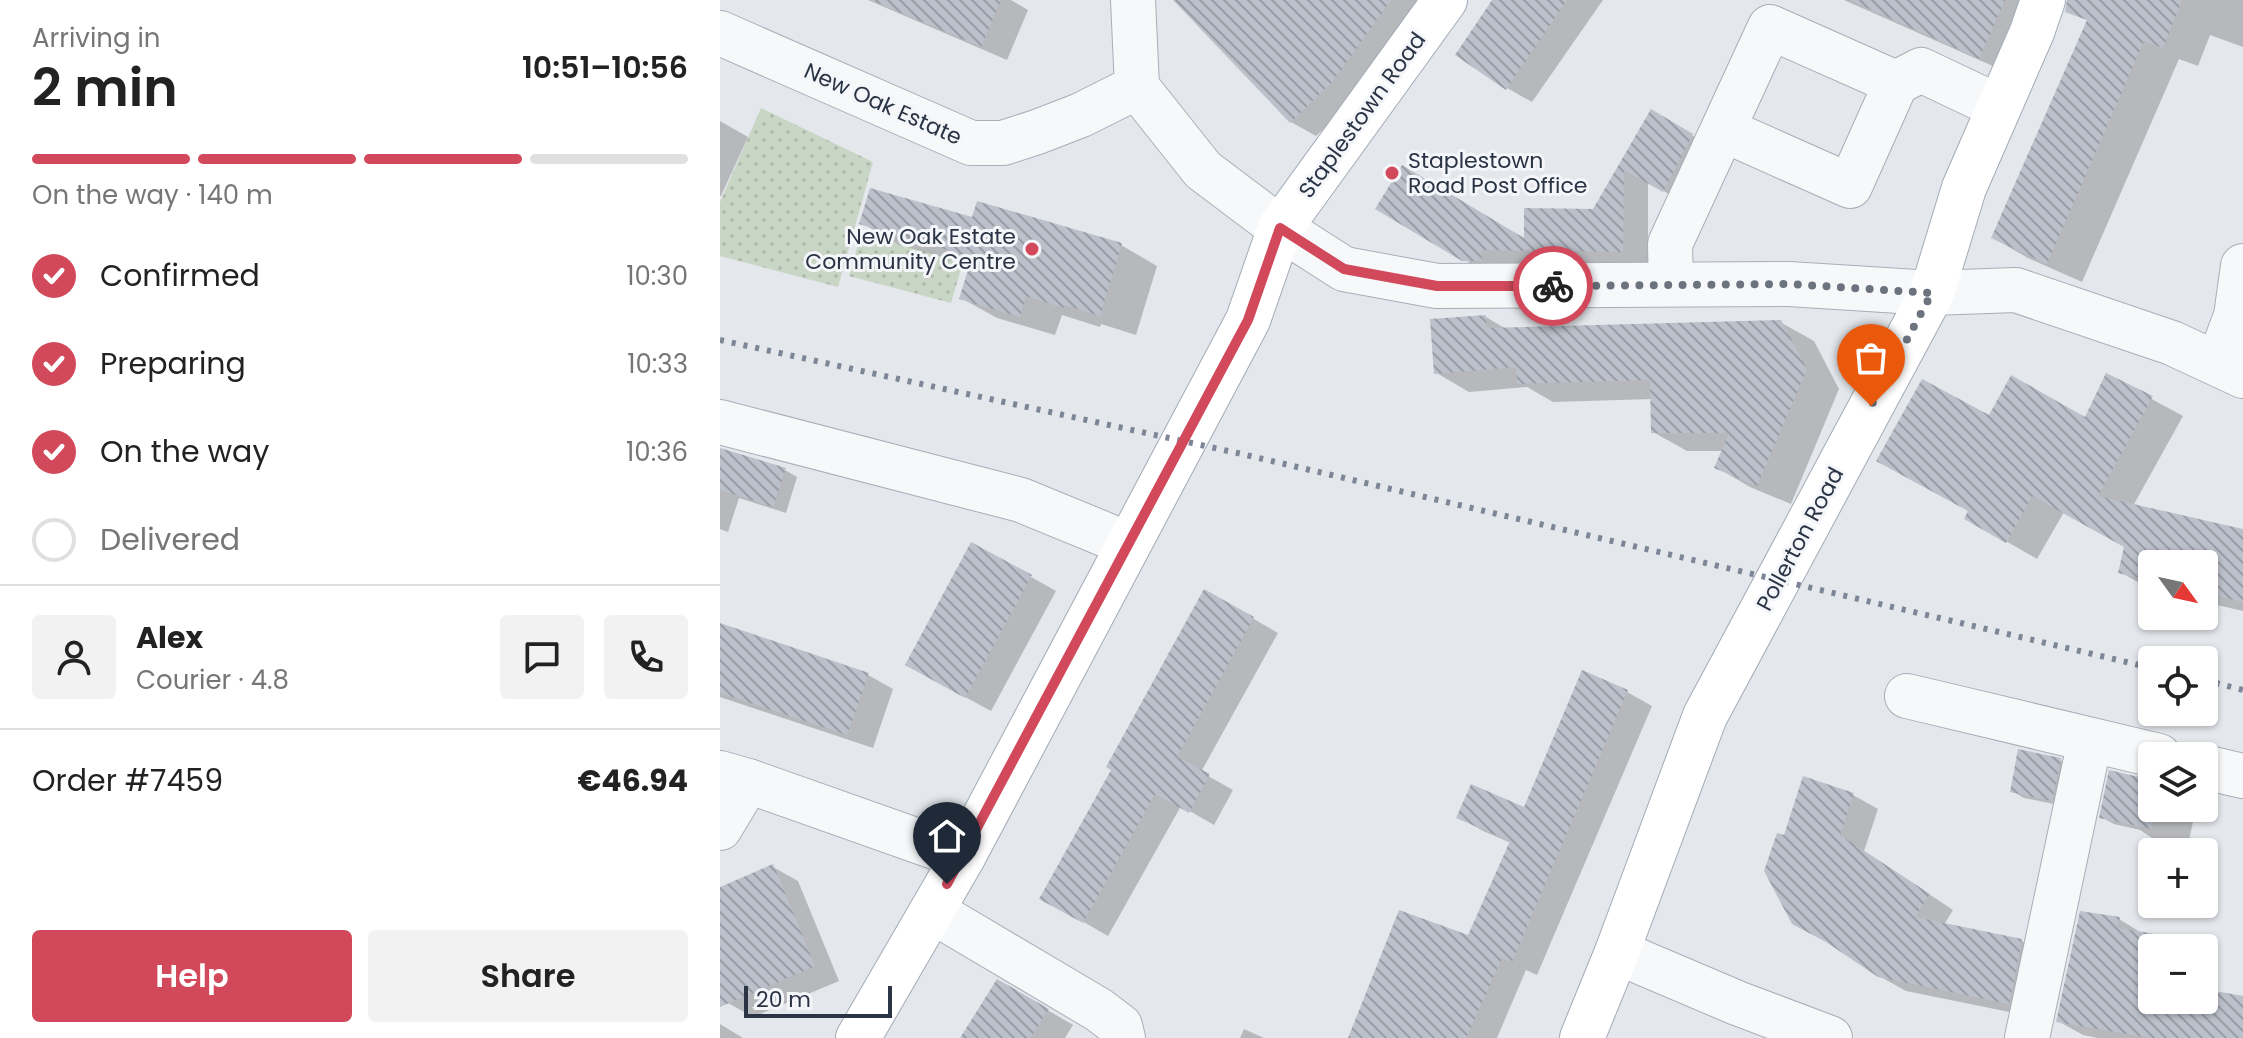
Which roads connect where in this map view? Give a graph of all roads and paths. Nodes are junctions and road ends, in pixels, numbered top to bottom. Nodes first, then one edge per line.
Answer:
1 (1133, 0) edge
2 (1445, 0) edge
3 (2043, 0) edge
4 (720, 33) edge
5 (1896, 83) junction
6 (1137, 87) junction
7 (1999, 107) junction
8 (1724, 130) junction
9 (1280, 228) junction
10 (2243, 266) edge
11 (1671, 284) junction
12 (1932, 293) junction
13 (2230, 370) edge
14 (720, 422) edge
15 (1128, 544) junction
16 (1907, 696) dead end
17 (2090, 740) junction
18 (2138, 751) edge
19 (2218, 770) edge
20 (2243, 776) edge
21 (734, 777) edge
22 (720, 828) edge
23 (963, 857) junction
24 (932, 911) junction
25 (1617, 952) junction
26 (858, 1038) edge
27 (1123, 1038) edge
28 (1582, 1038) edge
29 (1830, 1038) edge
30 (2027, 1038) edge

1 - 6 street
2 - 9 main road, Staplestown Road
3 - 7 main road, Pollerton Road
4 - 6 street, New Oak Estate
5 - 7 street
5 - 8 street
5 - 8 street
6 - 9 street
7 - 12 main road, Pollerton Road
8 - 11 street
9 - 11 street
9 - 15 main road, Staplestown Road
10 - 13 street
11 - 12 street
12 - 13 street
12 - 25 main road, Pollerton Road
14 - 15 street
15 - 23 main road, Staplestown Road
16 - 17 street
17 - 18 street
17 - 30 street
19 - 20 street
21 - 22 street
21 - 23 street
23 - 24 main road, Staplestown Road
24 - 26 main road, Staplestown Road
24 - 27 street
25 - 28 main road, Pollerton Road
25 - 29 street

